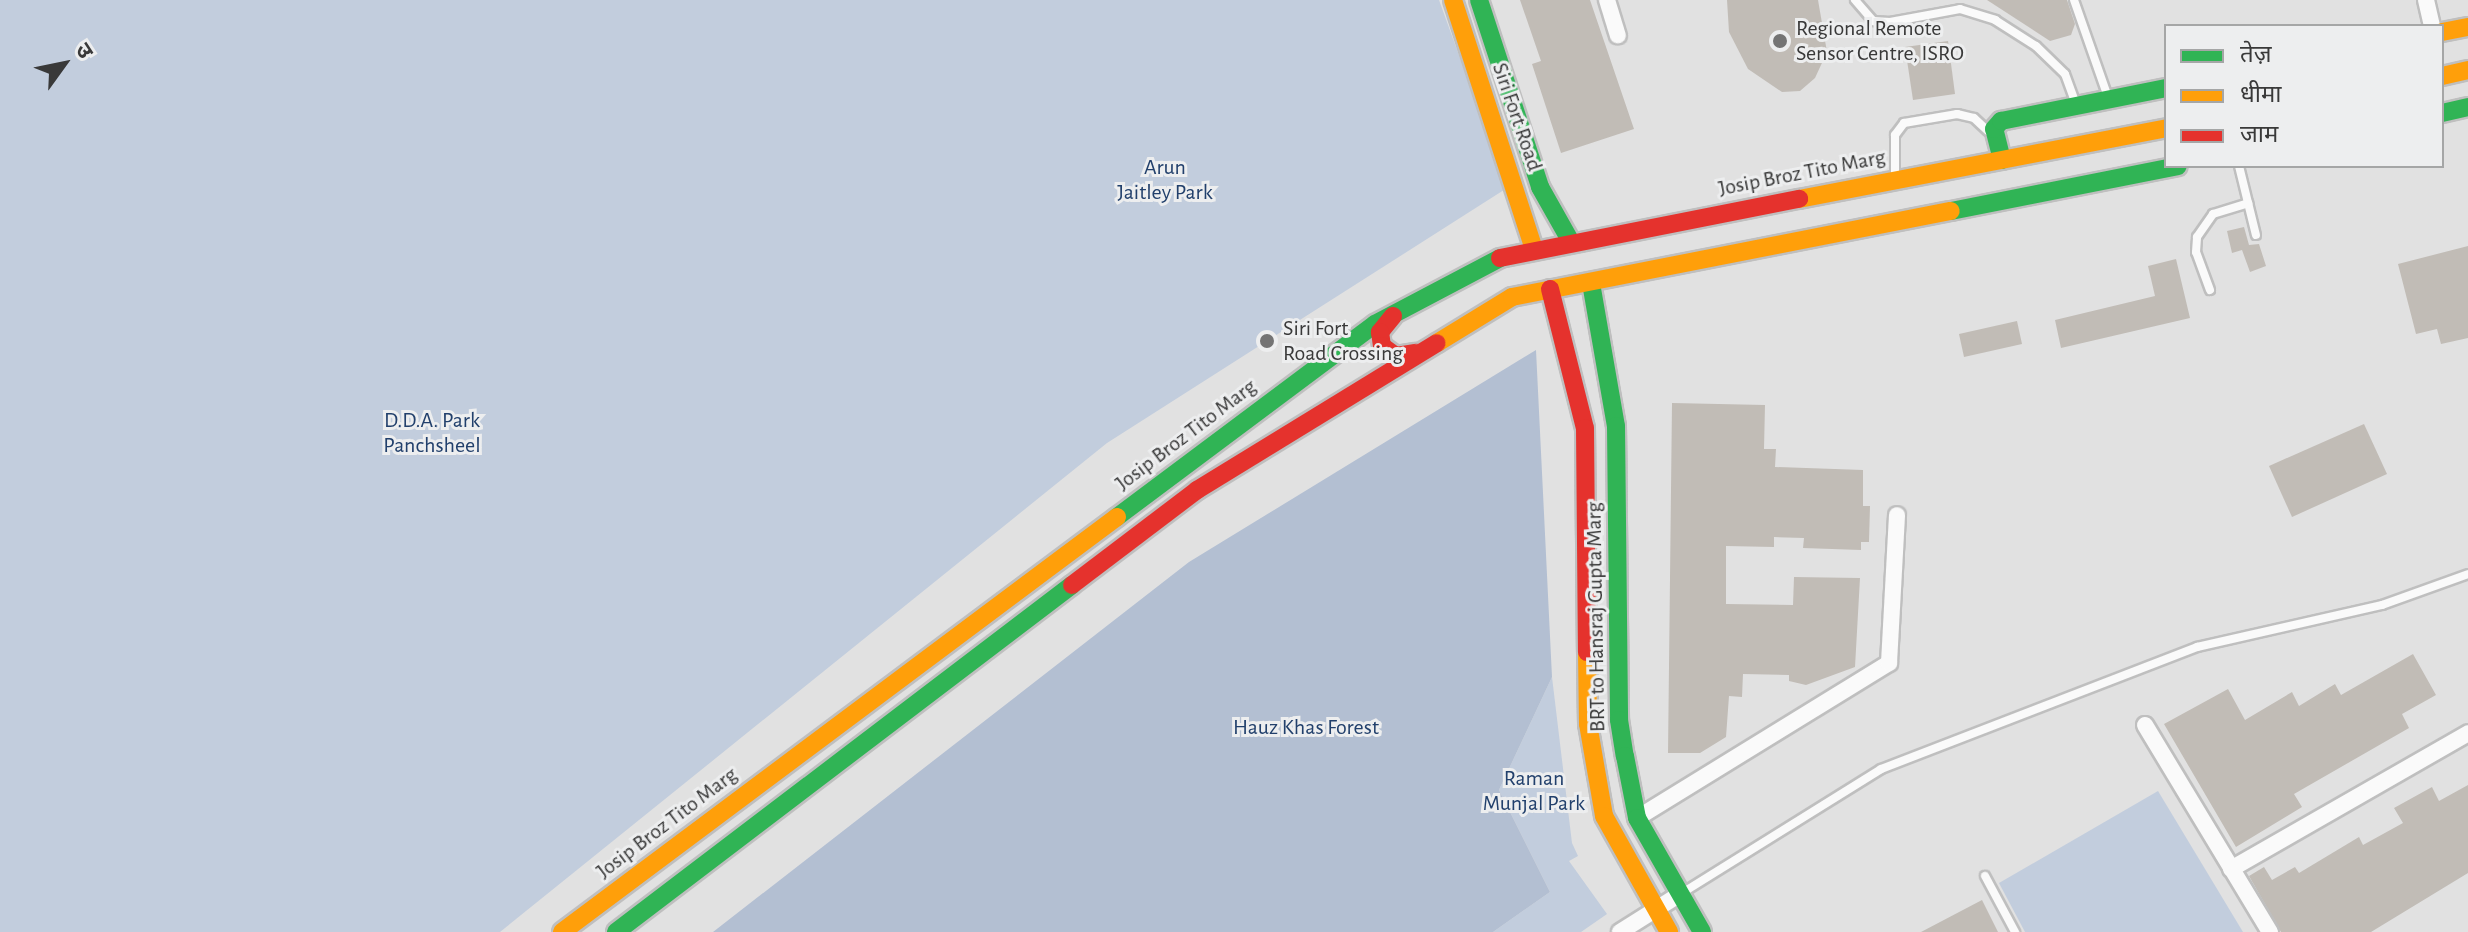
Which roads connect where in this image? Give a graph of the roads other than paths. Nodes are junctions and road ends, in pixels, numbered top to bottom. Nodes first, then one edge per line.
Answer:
1 (1453, 0) edge
2 (1479, 0) edge
3 (1607, 0) edge
4 (1855, 0) edge
5 (2074, 0) edge
6 (2426, 0) edge
7 (2432, 24) edge
8 (2468, 27) edge
9 (2444, 32) edge
10 (1618, 35) dead end
11 (2468, 70) edge
12 (2444, 75) edge
13 (2164, 88) edge
14 (2109, 99) junction
15 (2077, 106) junction
16 (2468, 107) edge
17 (2444, 113) edge
18 (2164, 128) edge
19 (2000, 153) junction
20 (2168, 168) edge
21 (2239, 168) edge
22 (1895, 180) junction
23 (2248, 203) junction
24 (2256, 235) dead end
25 (1571, 242) junction
26 (1534, 249) junction
27 (1591, 283) junction
28 (1550, 289) junction
29 (2210, 290) dead end
30 (1396, 314) junction
31 (1416, 353) junction
32 (1897, 515) dead end
33 (2468, 574) edge
34 (2145, 725) dead end
35 (2468, 733) edge
36 (1625, 756) junction
37 (1594, 762) junction
38 (1637, 818) junction
39 (2231, 869) junction
40 (1985, 876) dead end
41 (1682, 893) junction
42 (1656, 907) junction
43 (562, 932) edge
44 (616, 932) edge
45 (1620, 932) edge
46 (1669, 932) edge
47 (1702, 932) edge
48 (2015, 932) edge
49 (2270, 932) edge

1 - 26 main road, Siri Fort Road
2 - 25 main road, Siri Fort Road
3 - 10 street
4 - 15 lane
5 - 14 lane
6 - 7 street
8 - 9 main road
11 - 12 main road
13 - 14 main road
14 - 15 main road
15 - 19 main road
16 - 17 main road
18 - 19 main road, Josip Broz Tito Marg
19 - 22 main road, Josip Broz Tito Marg
19 - 22 lane
20 - 27 main road
21 - 23 lane
22 - 25 main road, Josip Broz Tito Marg
23 - 24 lane
23 - 29 lane
25 - 26 main road, Josip Broz Tito Marg
26 - 30 main road, Josip Broz Tito Marg
27 - 28 main road
27 - 36 main road, BRT to Hansraj Gupta Marg
28 - 31 main road
28 - 37 main road, BRT to Hansraj Gupta Marg
30 - 31 main road
30 - 43 main road, Josip Broz Tito Marg
31 - 44 main road
32 - 38 street
33 - 41 lane
34 - 39 street
35 - 39 street
36 - 37 main road
36 - 38 main road, BRT to Hansraj Gupta Marg
37 - 42 main road, BRT to Hansraj Gupta Marg
38 - 41 main road, BRT to Hansraj Gupta Marg
39 - 49 street
40 - 48 lane
41 - 42 street
41 - 47 main road, BRT to Hansraj Gupta Marg
42 - 45 street
42 - 46 main road, BRT to Hansraj Gupta Marg

